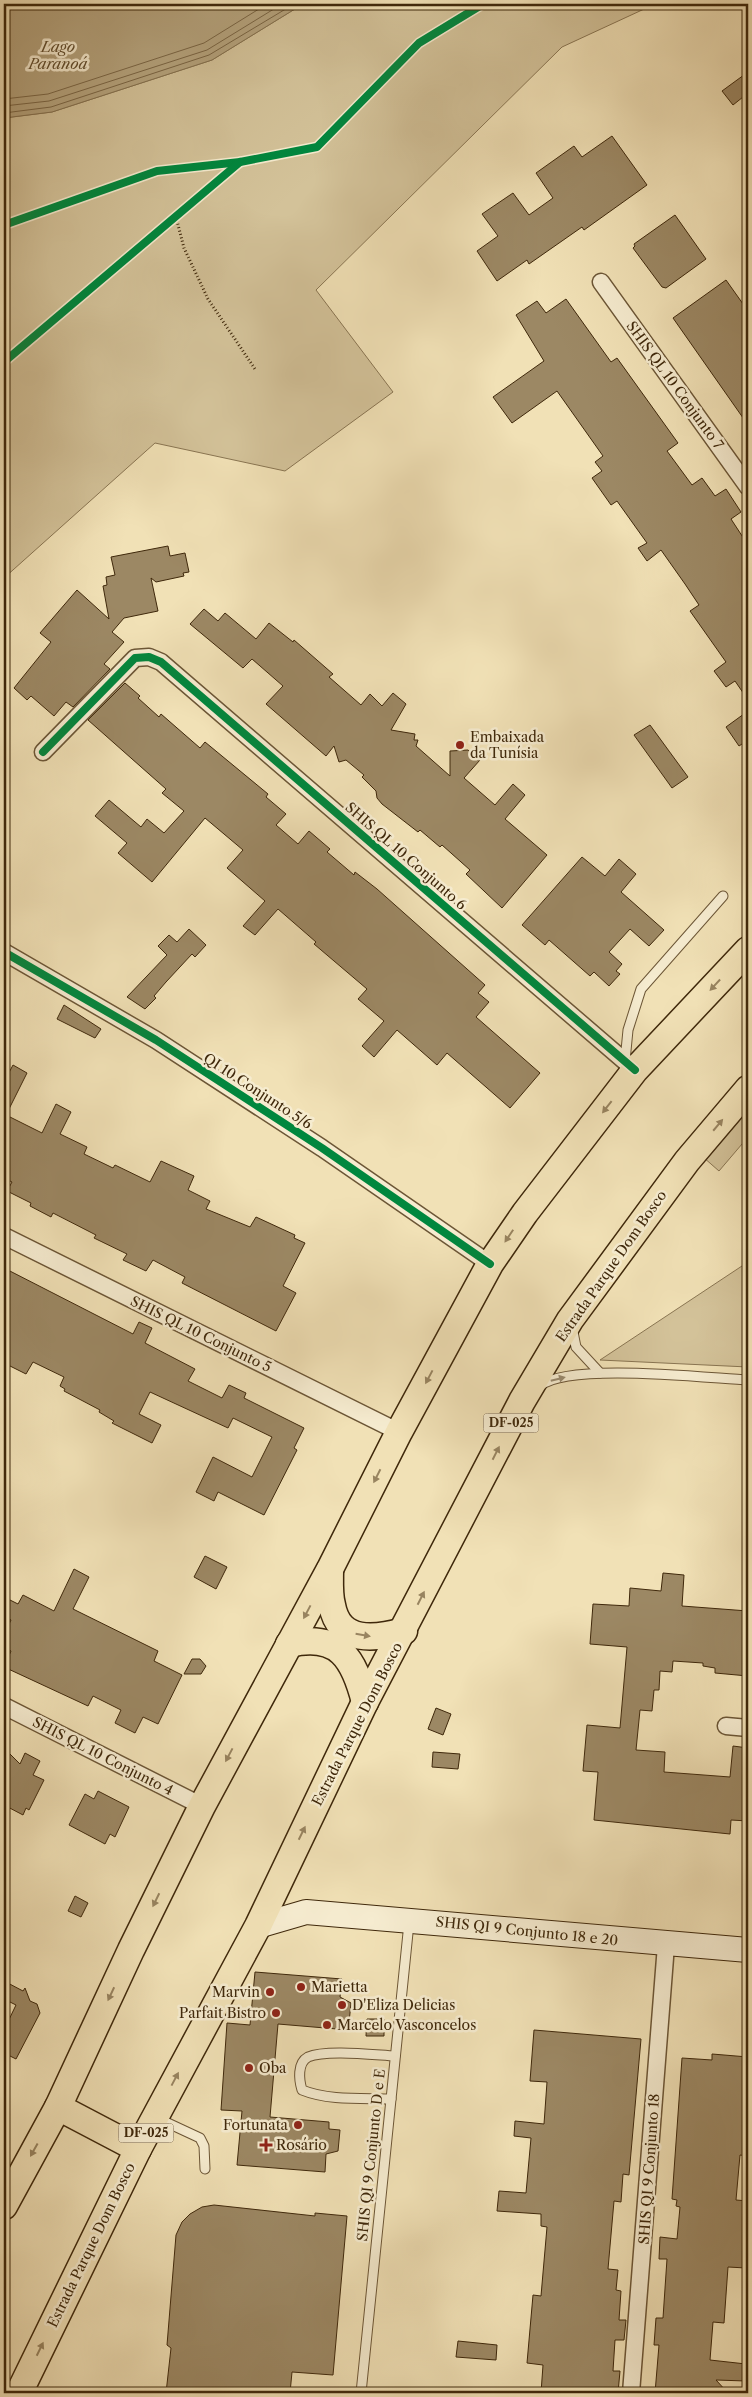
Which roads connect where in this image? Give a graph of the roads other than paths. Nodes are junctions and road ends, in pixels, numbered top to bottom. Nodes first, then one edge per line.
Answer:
1 (601, 282) dead end
2 (748, 487) edge
3 (43, 752) dead end
4 (724, 896) dead end
5 (748, 950) edge
6 (4, 952) edge
7 (630, 1066) junction
8 (748, 1089) edge
9 (4, 1236) edge
10 (490, 1264) junction
11 (570, 1320) junction
12 (600, 1373) junction
13 (748, 1380) edge
14 (522, 1401) junction
15 (399, 1432) junction
16 (330, 1569) junction
17 (404, 1631) junction
18 (289, 1644) junction
19 (365, 1702) junction
20 (4, 1706) edge
21 (726, 1726) dead end
22 (748, 1728) edge
23 (202, 1806) junction
24 (281, 1877) junction
25 (306, 1912) junction
26 (410, 1920) junction
27 (258, 1926) junction
28 (666, 1945) junction
29 (748, 1950) edge
30 (395, 2056) junction
31 (391, 2099) junction
32 (58, 2107) junction
33 (155, 2117) junction
34 (138, 2149) junction
35 (204, 2169) dead end
36 (7, 2192) edge
37 (19, 2393) edge
38 (361, 2393) edge
39 (631, 2393) edge

1 - 2 street, SHIS QL 10 Conjunto 7
3 - 7 street, SHIS QL 10 Conjunto 6
4 - 7 lane
5 -> 7 main road
6 - 10 street, QI 10 Conjunto 5/6
7 -> 10 main road
11 -> 8 main road, Estrada Parque Dom Bosco / DF-025
9 - 15 street, SHIS QL 10 Conjunto 5
10 -> 15 main road
11 - 12 lane
11 - 14 main road, Estrada Parque Dom Bosco / DF-025
12 - 13 lane
14 -> 12 lane
17 -> 14 main road, Estrada Parque Dom Bosco / DF-025
15 -> 16 main road
16 -> 17 main road
16 -> 18 main road
17 - 19 main road, Estrada Parque Dom Bosco / DF-025
18 - 19 main road
18 -> 23 main road
24 -> 19 main road, Estrada Parque Dom Bosco / DF-025
20 - 23 street, SHIS QL 10 Conjunto 4
21 - 22 street
23 -> 32 main road
24 - 25 street
24 - 27 main road, Estrada Parque Dom Bosco / DF-025
25 - 26 street, SHIS QI 9 Conjunto 18 e 20
25 - 27 street, SHIS QI 9 Conjunto 18 e 20
26 - 28 street, SHIS QI 9 Conjunto 18 e 20
26 - 30 lane, SHIS QI 9 Conjunto D e E
33 -> 27 main road, Estrada Parque Dom Bosco / DF-025
28 - 29 street, SHIS QI 9 Conjunto 18 e 20
28 - 39 street, SHIS QI 9 Conjunto 18
30 - 31 lane, SHIS QI 9 Conjunto D e E
30 - 31 lane
31 - 38 lane, SHIS QI 9 Conjunto D e E
32 - 34 main road
32 -> 36 main road
33 - 34 main road, Estrada Parque Dom Bosco / DF-025
33 - 35 lane
37 -> 34 main road, Estrada Parque Dom Bosco / DF-025

